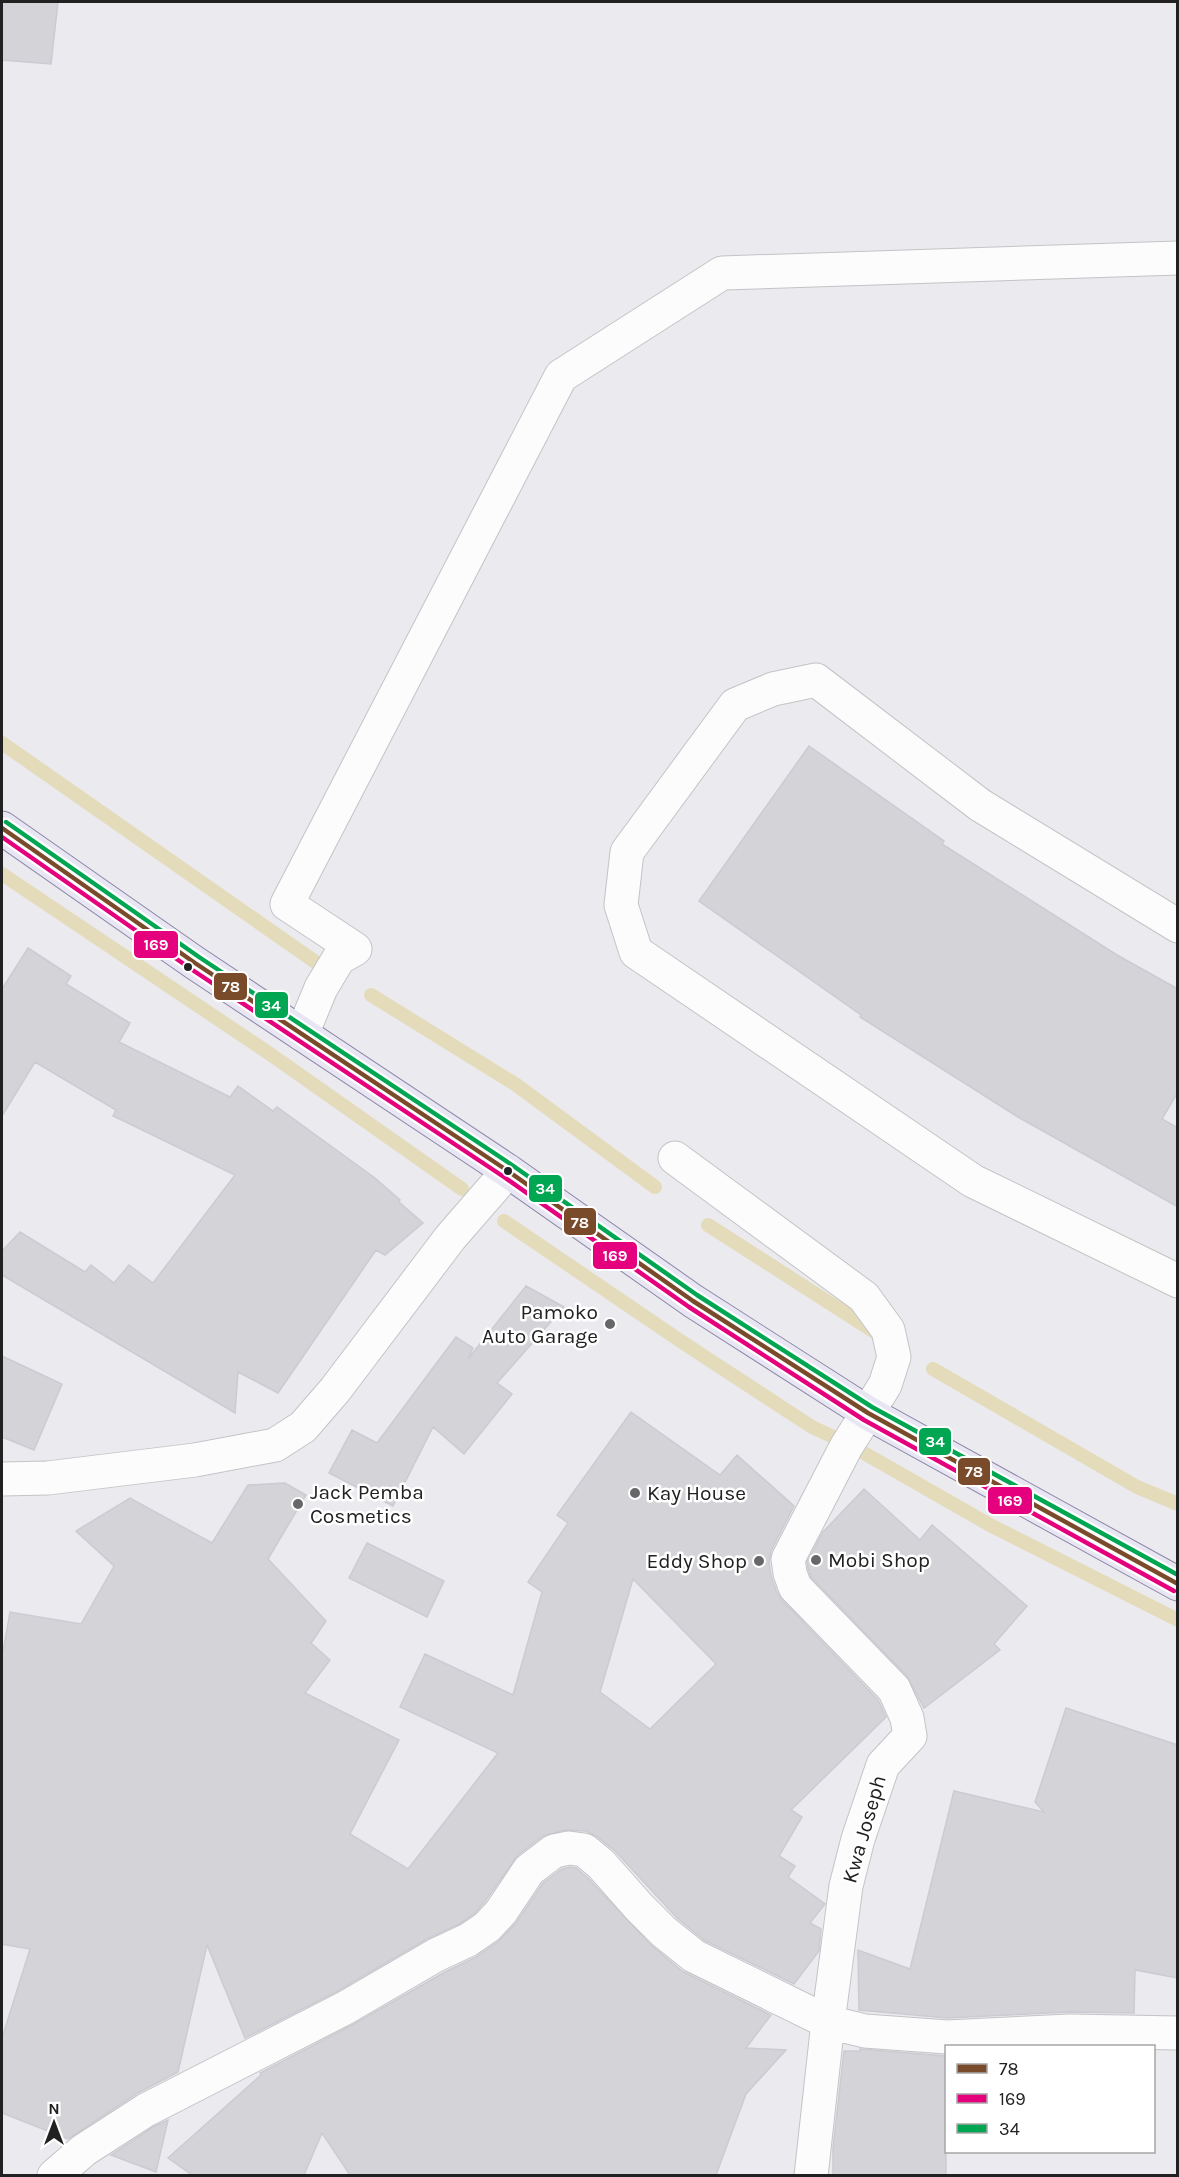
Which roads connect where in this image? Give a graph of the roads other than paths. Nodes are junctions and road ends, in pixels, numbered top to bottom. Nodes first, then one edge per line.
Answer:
1 (1178, 258) edge
2 (2, 828) edge
3 (1178, 926) edge
4 (302, 1034) junction
5 (675, 1158) dead end
6 (508, 1172) junction
7 (1178, 1281) edge
8 (868, 1413) junction
9 (2, 1479) edge
10 (1178, 1584) edge
11 (828, 2022) junction
12 (1178, 2033) edge
13 (54, 2175) edge
14 (811, 2175) edge

1 - 4 street
2 - 4 main road
3 - 7 street
4 - 6 main road
5 - 8 street
6 - 8 main road
6 - 9 street
8 - 10 main road
8 - 11 street, Kwa Joseph
11 - 12 street
11 - 13 street
11 - 14 street, Kwa Joseph

